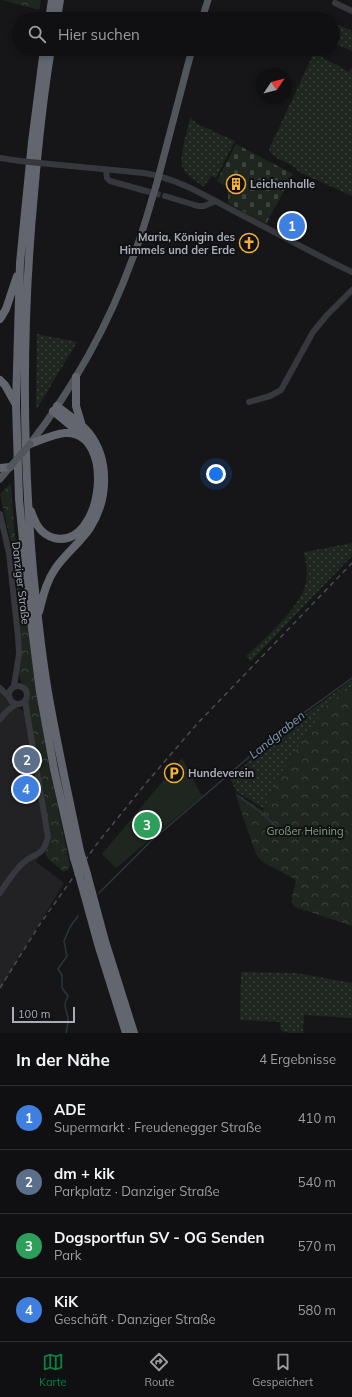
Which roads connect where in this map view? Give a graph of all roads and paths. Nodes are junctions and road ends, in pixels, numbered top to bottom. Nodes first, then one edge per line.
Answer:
1 (52, 0) edge
2 (60, 0) edge
3 (208, 0) edge
4 (335, 3) dead end
5 (352, 11) edge
6 (50, 12) edge
7 (58, 12) edge
8 (204, 12) edge
9 (43, 56) edge
10 (50, 56) edge
11 (190, 56) edge
12 (0, 158) edge
13 (106, 170) junction
14 (158, 175) junction
15 (146, 191) tunnel mouth
16 (165, 196) tunnel mouth
17 (216, 201) junction
18 (20, 263) junction
19 (352, 272) edge
20 (352, 290) edge
21 (0, 318) edge
22 (76, 376) junction
23 (0, 380) edge
24 (249, 402) dead end
25 (16, 405) junction
26 (55, 409) junction
27 (82, 426) junction
28 (86, 440) junction
29 (30, 444) junction
30 (4, 471) edge
31 (27, 498) junction
32 (1, 518) edge
33 (38, 616) junction
34 (16, 672) junction
35 (21, 686) junction
36 (12, 688) junction
37 (1, 689) edge
38 (9, 698) junction
39 (20, 703) junction
40 (6, 712) junction
41 (0, 719) edge
42 (0, 892) edge
43 (126, 1033) edge
44 (134, 1033) edge

1 - 6 highway
2 - 7 highway
3 - 8 main road
4 - 5 street
9 - 18 highway
10 - 31 highway
11 - 14 main road
12 - 13 street, bridge
13 - 14 street
13 - 15 street
14 - 17 street
14 - 22 main road, bridge
16 - 17 street
17 - 19 street
18 - 21 highway
18 - 25 highway
20 - 24 street
22 - 26 main road
22 - 27 highway
23 - 25 highway
25 - 43 highway, bridge
26 - 27 highway
26 - 28 highway
26 - 29 main road
27 - 33 highway
28 - 29 highway
28 - 31 highway
29 - 30 main road, bridge
31 - 33 highway
32 - 34 street, Danziger Straße
33 - 44 highway, bridge
34 - 35 street, Danziger Straße
34 - 36 street, Danziger Straße
35 - 36 street
35 - 39 street, Danziger Straße
36 - 37 street
36 - 38 street, Danziger Straße
37 - 38 street
38 - 39 street
38 - 40 street, Danziger Straße
39 - 40 street
39 - 42 street
40 - 41 street

